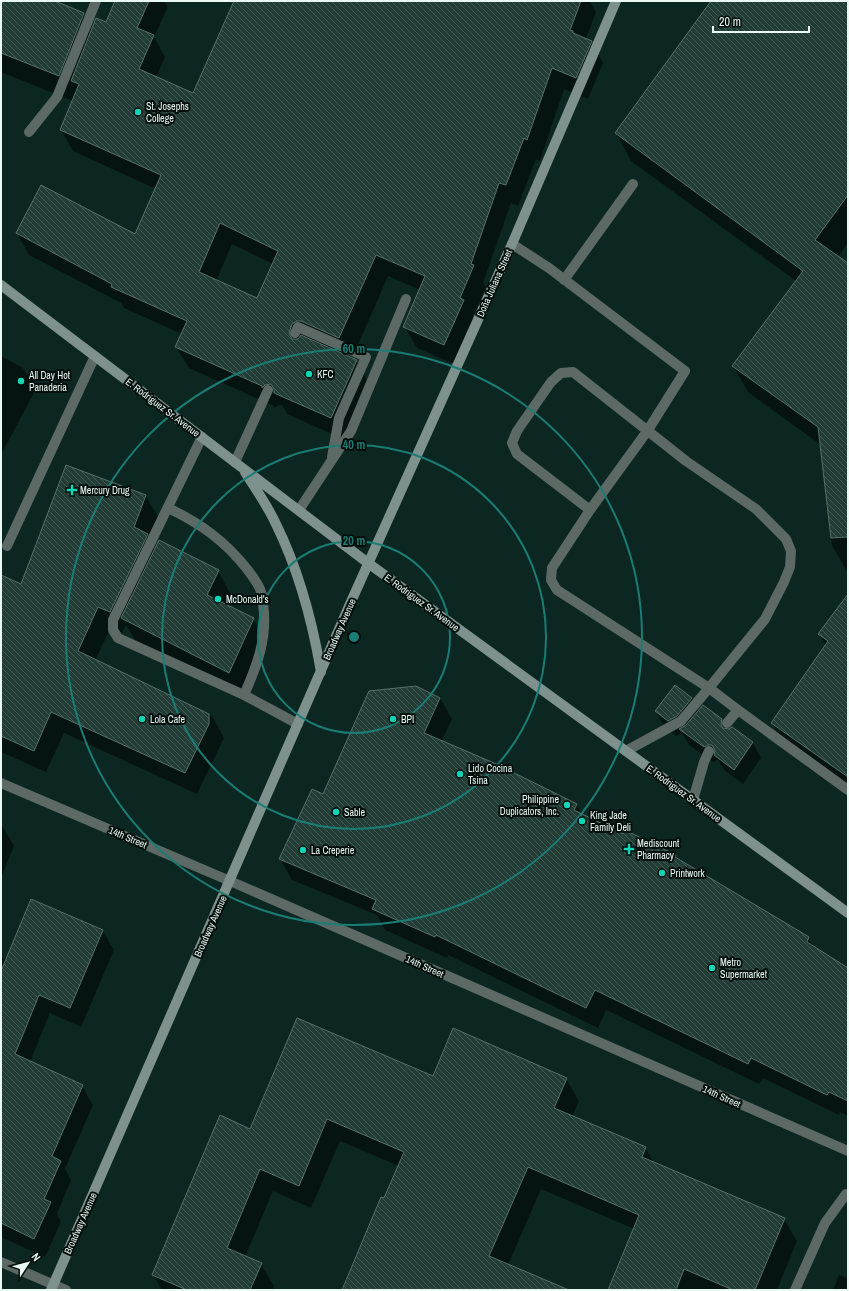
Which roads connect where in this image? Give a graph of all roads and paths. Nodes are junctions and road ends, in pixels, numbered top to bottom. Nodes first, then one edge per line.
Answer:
1 (96, 1) edge
2 (616, 1) edge
3 (28, 132) dead end
4 (633, 184) dead end
5 (512, 244) junction
6 (564, 280) junction
7 (1, 284) edge
8 (406, 299) dead end
9 (295, 332) dead end
10 (95, 356) junction
11 (268, 390) dead end
12 (648, 430) junction
13 (202, 437) junction
14 (331, 461) junction
15 (238, 464) junction
16 (168, 508) junction
17 (299, 510) junction
18 (590, 510) junction
19 (6, 546) dead end
20 (368, 563) junction
21 (321, 672) junction
22 (709, 688) junction
23 (244, 695) junction
24 (738, 710) junction
25 (727, 723) dead end
26 (298, 724) junction
27 (626, 751) junction
28 (709, 751) dead end
29 (1, 783) edge
30 (848, 790) edge
31 (693, 800) junction
32 (230, 881) junction
33 (848, 913) edge
34 (848, 1151) edge
35 (846, 1194) dead end
36 (1, 1262) edge
37 (53, 1287) edge
38 (66, 1290) edge
39 (795, 1290) edge

1 - 3 street
2 - 5 street, Doña Juliana Street
4 - 6 street
5 - 6 street
5 - 20 street, Doña Juliana Street
6 - 12 street
7 - 10 street, E. Rodriguez Sr. Avenue
8 - 14 street
9 - 14 street
10 - 13 street, E. Rodriguez Sr. Avenue
10 - 19 street
11 - 15 street
12 - 18 street
12 - 18 street
12 - 22 street
13 - 15 street, E. Rodriguez Sr. Avenue
13 - 16 street
14 - 17 street
15 - 17 street, E. Rodriguez Sr. Avenue
15 - 21 street
16 - 23 street
16 - 23 street
17 - 20 street, E. Rodriguez Sr. Avenue
18 - 22 street
20 - 21 street, Broadway Avenue
20 - 27 street, E. Rodriguez Sr. Avenue
21 - 26 street, Broadway Avenue
22 - 24 street
22 - 27 street
23 - 26 street
24 - 25 street
24 - 30 street
26 - 32 street, Broadway Avenue
27 - 31 street, E. Rodriguez Sr. Avenue
28 - 31 street
29 - 32 street, 14th Street
31 - 33 street, E. Rodriguez Sr. Avenue
32 - 34 street, 14th Street
32 - 37 street, Broadway Avenue
35 - 39 street
36 - 37 street
37 - 38 street

